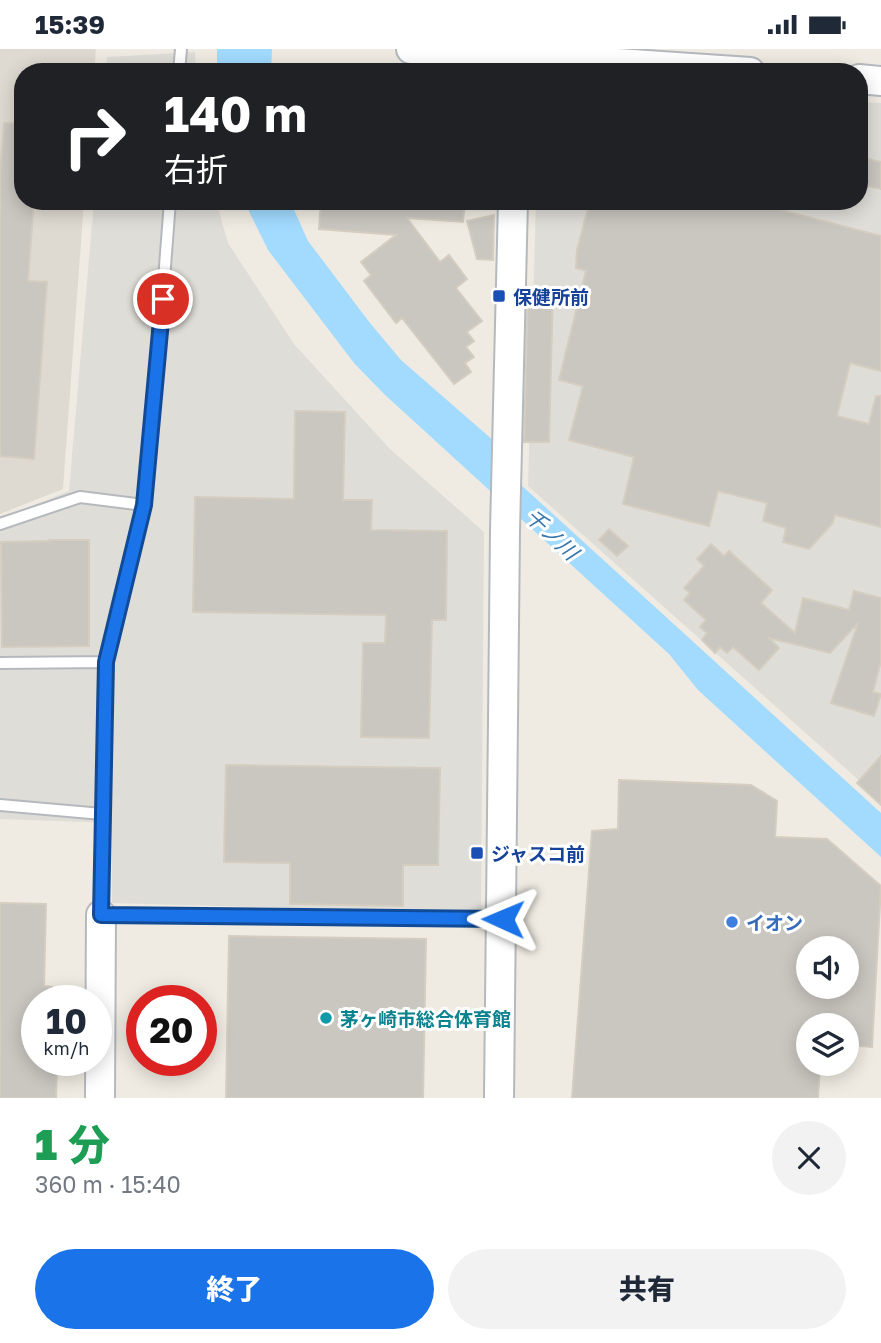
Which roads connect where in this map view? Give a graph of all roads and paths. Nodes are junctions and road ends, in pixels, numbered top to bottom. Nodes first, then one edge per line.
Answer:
1 (411, 49) edge
2 (516, 59) edge
3 (588, 63) edge
4 (169, 210) edge
5 (513, 210) edge
6 (144, 505) junction
7 (0, 524) edge
8 (106, 662) junction
9 (0, 663) edge
10 (0, 805) edge
11 (102, 814) junction
12 (101, 915) junction
13 (503, 919) junction
14 (100, 1098) edge
15 (499, 1098) edge

1 - 2 street
2 - 3 street
4 - 6 lane
5 - 13 street
6 - 7 lane
6 - 8 lane
8 - 9 lane
8 - 11 lane
10 - 11 lane
11 - 12 lane
12 - 13 lane
12 - 14 street
13 - 15 street

